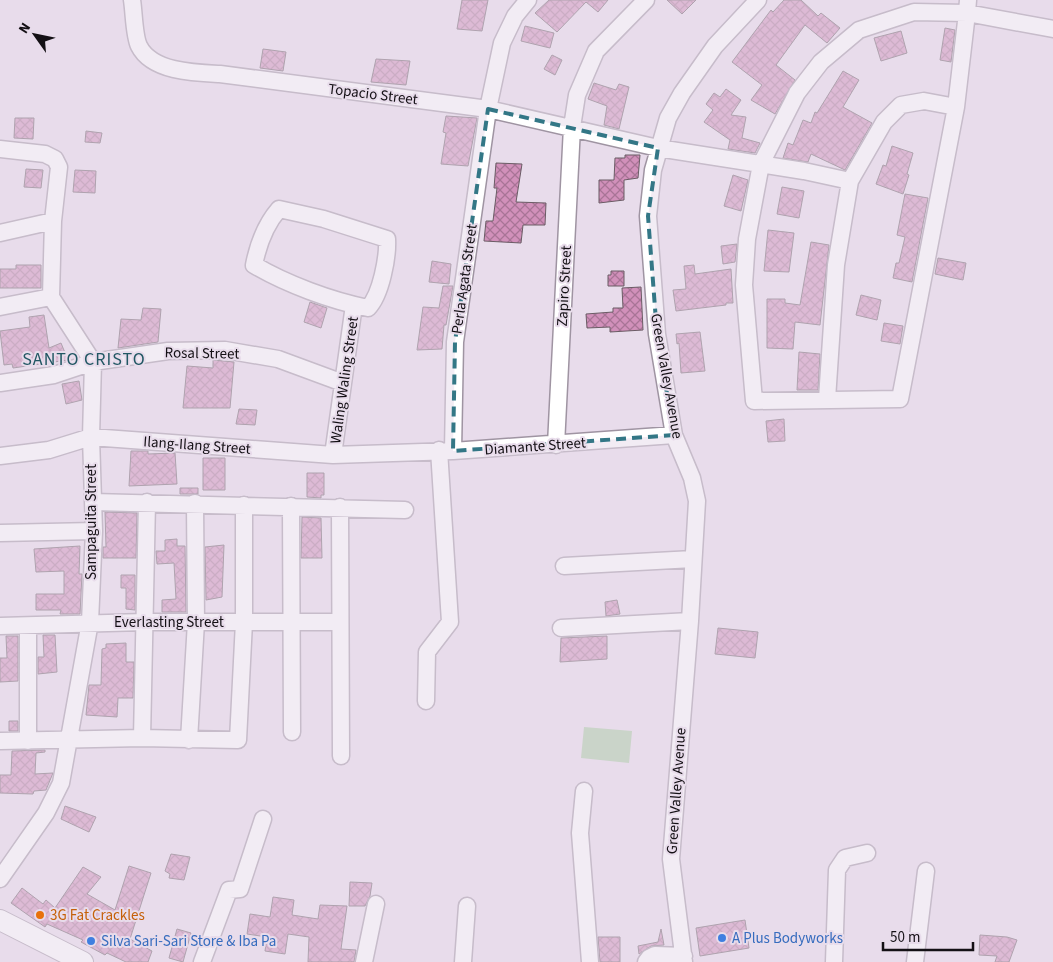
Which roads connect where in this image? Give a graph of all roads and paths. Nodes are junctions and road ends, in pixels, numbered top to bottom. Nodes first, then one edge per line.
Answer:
1 (132, 0) edge
2 (528, 0) edge
3 (646, 0) edge
4 (758, 0) edge
5 (967, 7) edge
6 (1053, 30) edge
7 (956, 106) junction
8 (488, 109) junction
9 (572, 127) junction
10 (658, 148) junction
11 (0, 149) edge
12 (761, 164) junction
13 (850, 181) junction
14 (53, 221) junction
15 (0, 233) edge
16 (51, 298) junction
17 (354, 305) junction
18 (0, 307) edge
19 (93, 362) junction
20 (0, 383) edge
21 (343, 383) junction
22 (827, 399) junction
23 (674, 436) junction
24 (91, 437) junction
25 (556, 445) junction
26 (446, 450) junction
27 (395, 452) joint
28 (334, 455) junction
29 (0, 456) edge
30 (93, 502) junction
31 (147, 502) junction
32 (195, 504) junction
33 (244, 505) junction
34 (291, 506) junction
35 (340, 507) junction
36 (405, 510) dead end
37 (94, 531) junction
38 (0, 533) edge
39 (693, 559) junction
40 (564, 566) dead end
41 (690, 621) junction
42 (90, 622) junction
43 (144, 622) junction
44 (196, 622) junction
45 (244, 622) junction
46 (291, 622) junction
47 (339, 622) junction
48 (0, 626) edge
49 (28, 626) junction
50 (561, 628) dead end
51 (426, 701) dead end
52 (292, 732) dead end
53 (142, 738) junction
54 (0, 740) edge
55 (70, 740) junction
56 (189, 740) junction
57 (28, 741) junction
58 (341, 756) dead end
59 (584, 791) dead end
60 (263, 818) dead end
61 (867, 852) dead end
62 (926, 871) dead end
63 (0, 879) edge
64 (376, 904) dead end
65 (467, 906) dead end
66 (0, 920) edge
67 (684, 959) edge
68 (83, 962) edge
69 (202, 962) edge
70 (364, 962) edge
71 (463, 962) edge
72 (590, 962) edge
73 (646, 962) edge
74 (834, 962) edge
75 (915, 962) edge

1 - 8 street, Topacio Street
2 - 8 street, Perla Agata Street
3 - 9 street, Zapiro Street
4 - 10 street, Green Valley Avenue
5 - 6 street
5 - 7 street
5 - 12 street
7 - 13 street
7 - 22 street
8 - 9 street, Topacio Street
8 - 26 street, Perla Agata Street
9 - 10 street, Topacio Street
9 - 25 street, Zapiro Street
10 - 12 street, Topacio Street
10 - 23 street, Green Valley Avenue
11 - 14 street
12 - 13 street, Topacio Street
12 - 22 street
13 - 22 street
14 - 15 street
14 - 16 street
16 - 18 street
16 - 19 street
17 - 17 street
17 - 21 street, Waling Waling Street
19 - 20 street, Rosal Street
19 - 21 street, Rosal Street
19 - 24 street, Sampaguita Street
21 - 28 street, Waling Waling Street
23 - 25 street, Diamante Street
23 - 39 street, Green Valley Avenue
24 - 28 street, Ilang-Ilang Street
24 - 29 street, Ilang-Ilang Street
24 - 30 street, Sampaguita Street
25 - 26 street, Diamante Street
26 - 27 street, Diamante Street
26 - 51 street, Perla Agata Street
27 - 28 street, Ilang-Ilang Street
30 - 31 street
30 - 37 street, Sampaguita Street
31 - 32 street
31 - 43 street
32 - 33 street
32 - 44 street
33 - 34 street
33 - 45 street
34 - 35 street
34 - 46 street
35 - 36 street
35 - 47 street
37 - 38 street
37 - 42 street, Sampaguita Street
39 - 40 street
39 - 41 street, Green Valley Avenue
41 - 50 street
41 - 67 street, Green Valley Avenue
42 - 43 street, Everlasting Street
42 - 49 street, Everlasting Street
42 - 55 street, Sampaguita Street
43 - 44 street, Everlasting Street
43 - 53 street
44 - 45 street, Everlasting Street
44 - 56 street
45 - 46 street, Everlasting Street
45 - 56 street
46 - 47 street, Everlasting Street
46 - 52 street
47 - 58 street
48 - 49 street, Everlasting Street
49 - 57 street
53 - 55 street
53 - 56 street
54 - 57 street
55 - 57 street
55 - 63 street, Sampaguita Street
59 - 72 street
60 - 69 street
61 - 74 street
62 - 75 street
64 - 70 street
65 - 71 street
66 - 68 main road
67 - 73 street

